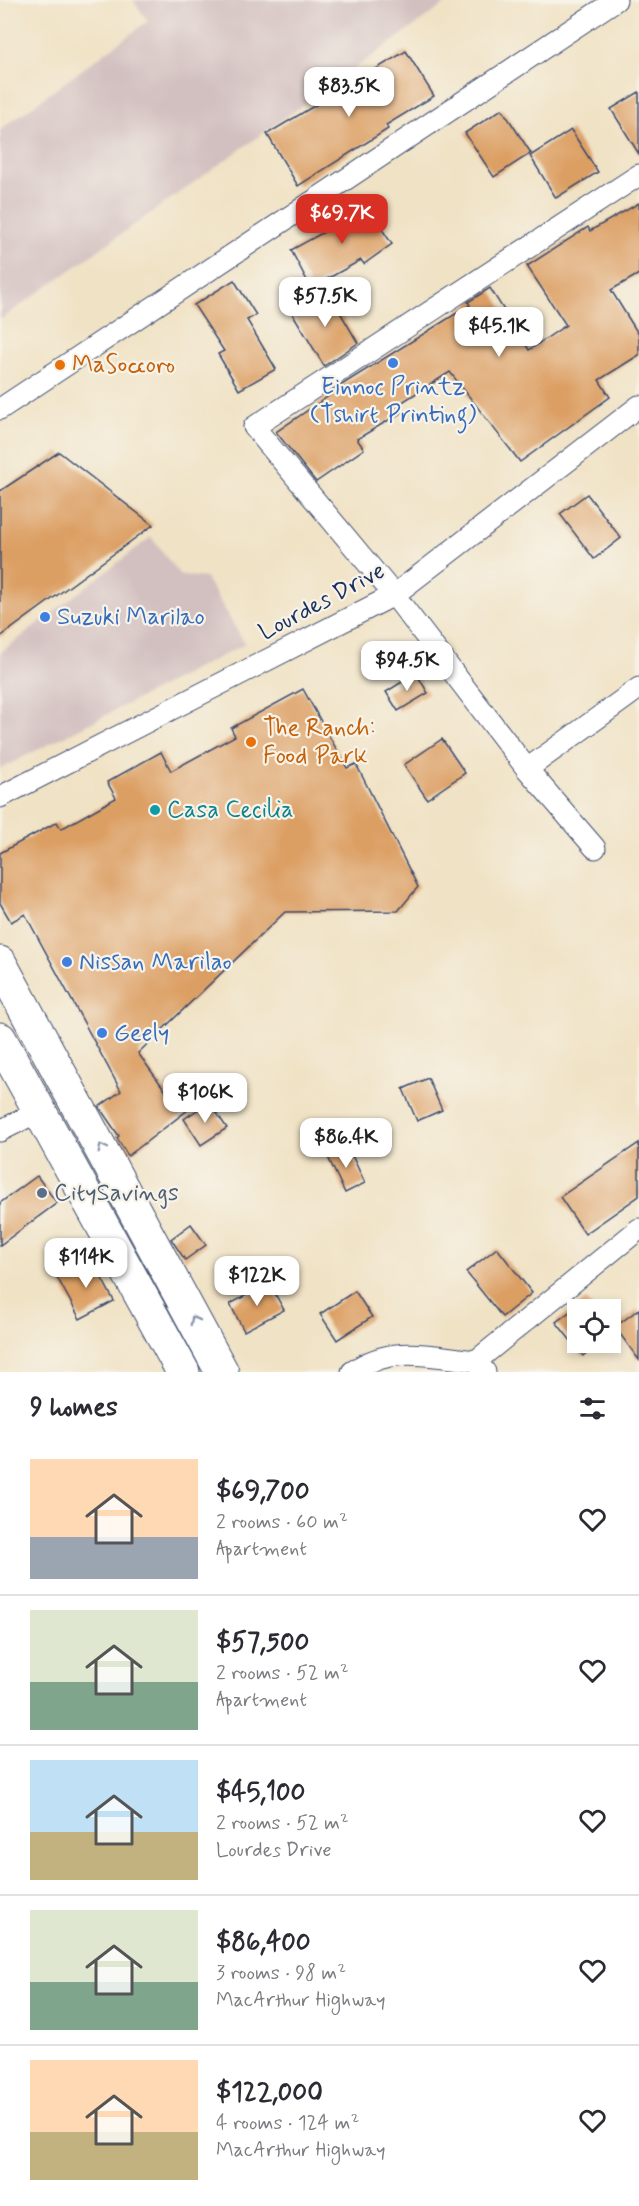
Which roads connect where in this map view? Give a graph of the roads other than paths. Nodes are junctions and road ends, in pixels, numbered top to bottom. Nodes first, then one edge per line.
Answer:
1 (616, 0) edge
2 (639, 175) edge
3 (639, 406) edge
4 (0, 409) edge
5 (394, 595) junction
6 (639, 688) edge
7 (527, 769) junction
8 (0, 797) edge
9 (596, 848) dead end
10 (0, 963) edge
11 (4, 1055) edge
12 (41, 1110) junction
13 (0, 1131) edge
14 (639, 1229) edge
15 (480, 1366) edge
16 (183, 1372) edge
17 (222, 1372) edge
18 (352, 1372) edge

1 - 4 street
2 - 5 street
3 - 5 street, Lourdes Drive
5 - 7 street
5 - 8 street, Lourdes Drive
6 - 7 street
7 - 9 street
17 -> 10 highway
11 - 12 highway
12 - 13 street
12 - 16 highway
14 - 15 street
15 - 18 street

